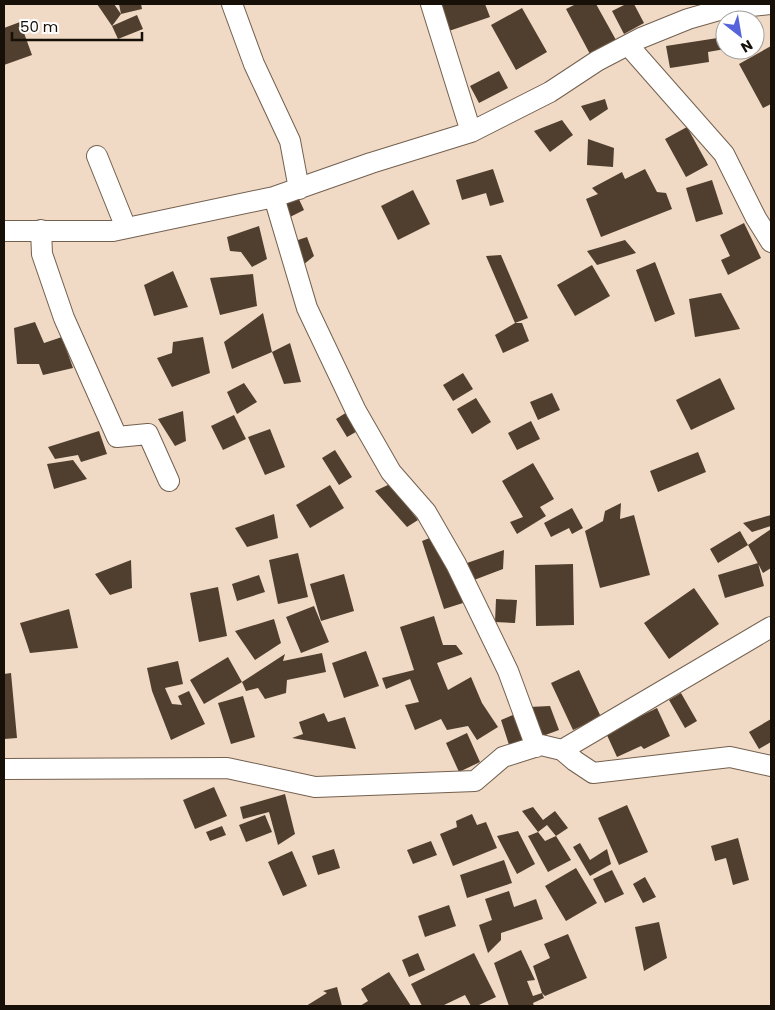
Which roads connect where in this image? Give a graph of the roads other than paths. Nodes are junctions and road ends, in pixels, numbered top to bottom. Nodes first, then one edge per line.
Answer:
1 (232, 4) edge
2 (431, 4) edge
3 (770, 4) edge
4 (628, 44) junction
5 (471, 132) junction
6 (97, 156) dead end
7 (299, 188) junction
8 (274, 197) junction
9 (126, 228) junction
10 (41, 230) junction
11 (4, 231) edge
12 (771, 242) edge
13 (169, 481) dead end
14 (771, 627) edge
15 (536, 747) junction
16 (562, 750) junction
17 (771, 766) edge
18 (4, 769) edge

1 - 7 street
2 - 5 street
3 - 4 street
4 - 5 street
4 - 12 street
5 - 7 street
6 - 9 street
7 - 8 street
8 - 9 street
8 - 15 street
9 - 10 street
10 - 11 street
10 - 13 street
14 - 16 street
15 - 16 street
15 - 18 street
16 - 17 street

